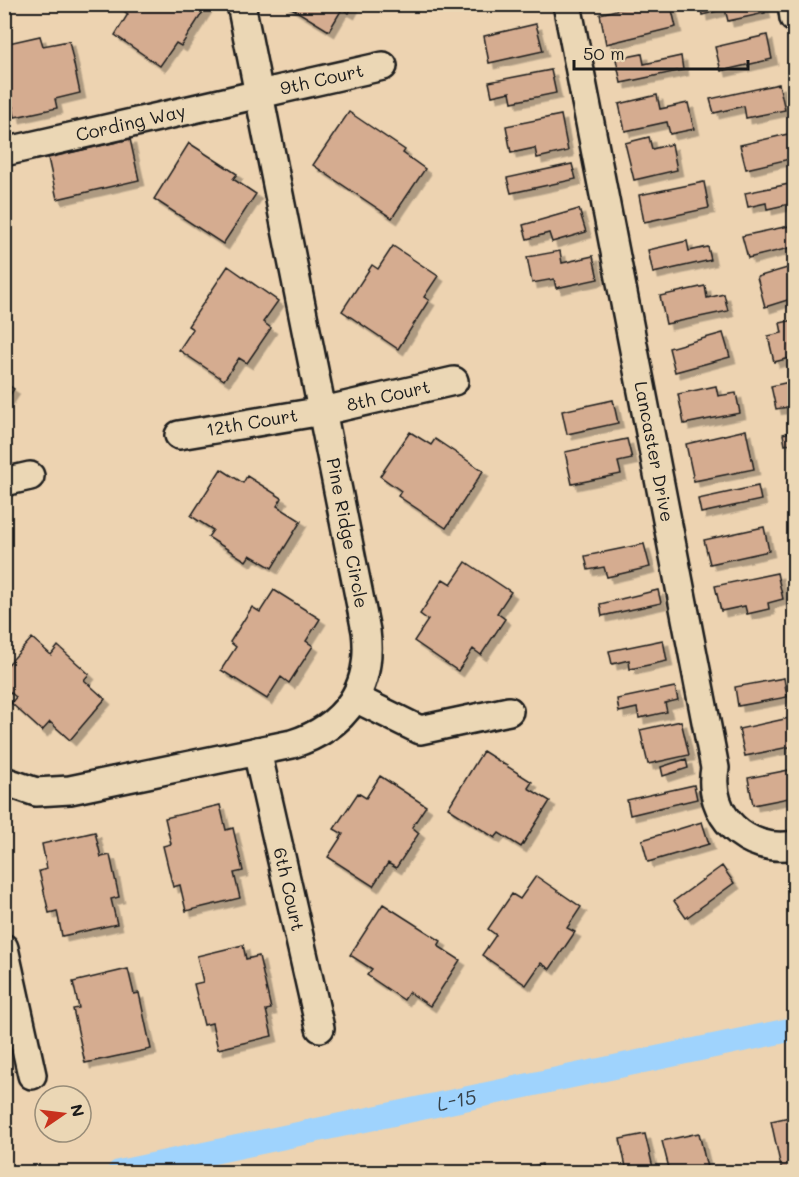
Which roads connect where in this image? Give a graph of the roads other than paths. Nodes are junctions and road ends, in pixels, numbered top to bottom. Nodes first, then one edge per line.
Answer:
1 (241, 4) edge
2 (567, 4) edge
3 (792, 4) edge
4 (795, 18) edge
5 (383, 66) dead end
6 (259, 94) junction
7 (4, 152) edge
8 (454, 381) dead end
9 (323, 411) junction
10 (179, 435) dead end
11 (355, 698) junction
12 (509, 711) dead end
13 (257, 751) junction
14 (6, 788) edge
15 (795, 845) edge
16 (4, 948) edge
17 (320, 1028) dead end
18 (32, 1075) dead end

1 - 6 street, Pine Ridge Circle
2 - 15 street, Lancaster Drive
3 - 4 street
5 - 6 street, 9th Court
6 - 7 street, Cording Way
6 - 9 street, Pine Ridge Circle
8 - 9 street, 8th Court
9 - 10 street, 12th Court
9 - 11 street, Pine Ridge Circle
11 - 12 street
11 - 13 street, Pine Ridge Circle
13 - 14 street, Pine Ridge Circle
13 - 17 street, 6th Court
16 - 18 street

